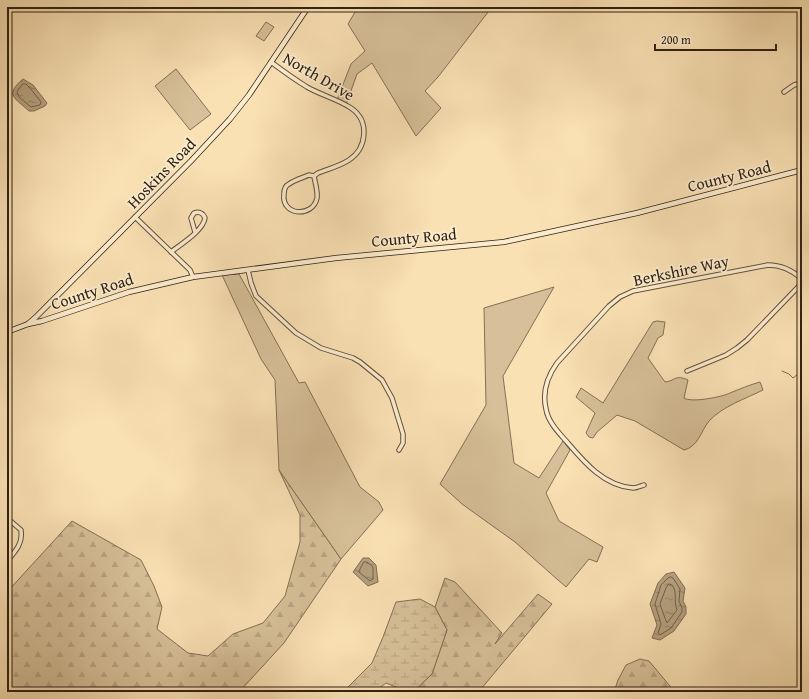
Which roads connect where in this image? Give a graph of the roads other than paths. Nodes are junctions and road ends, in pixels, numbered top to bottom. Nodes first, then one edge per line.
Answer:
1 (298, 7) edge
2 (306, 9) edge
3 (271, 62) junction
4 (802, 83) edge
5 (784, 92) dead end
6 (802, 170) edge
7 (314, 176) junction
8 (135, 217) junction
9 (195, 232) junction
10 (171, 252) junction
11 (248, 270) junction
12 (192, 277) junction
13 (802, 279) edge
14 (802, 283) edge
15 (28, 324) junction
16 (7, 332) edge
17 (687, 371) dead end
18 (399, 450) dead end
19 (644, 485) dead end
20 (7, 518) edge
21 (7, 561) edge

1 - 2 street
2 - 3 street, Hoskins Road
3 - 7 street, North Drive
3 - 8 street, Hoskins Road
4 - 5 street
6 - 11 street, County Road
7 - 7 street, North Drive
8 - 10 street
8 - 15 street, Hoskins Road
9 - 9 street
9 - 10 street
10 - 12 street
11 - 12 street, County Road
11 - 18 street
12 - 15 street, County Road
13 - 19 street, Berkshire Way
14 - 17 street
15 - 16 street, Hoskins Road
20 - 21 street

